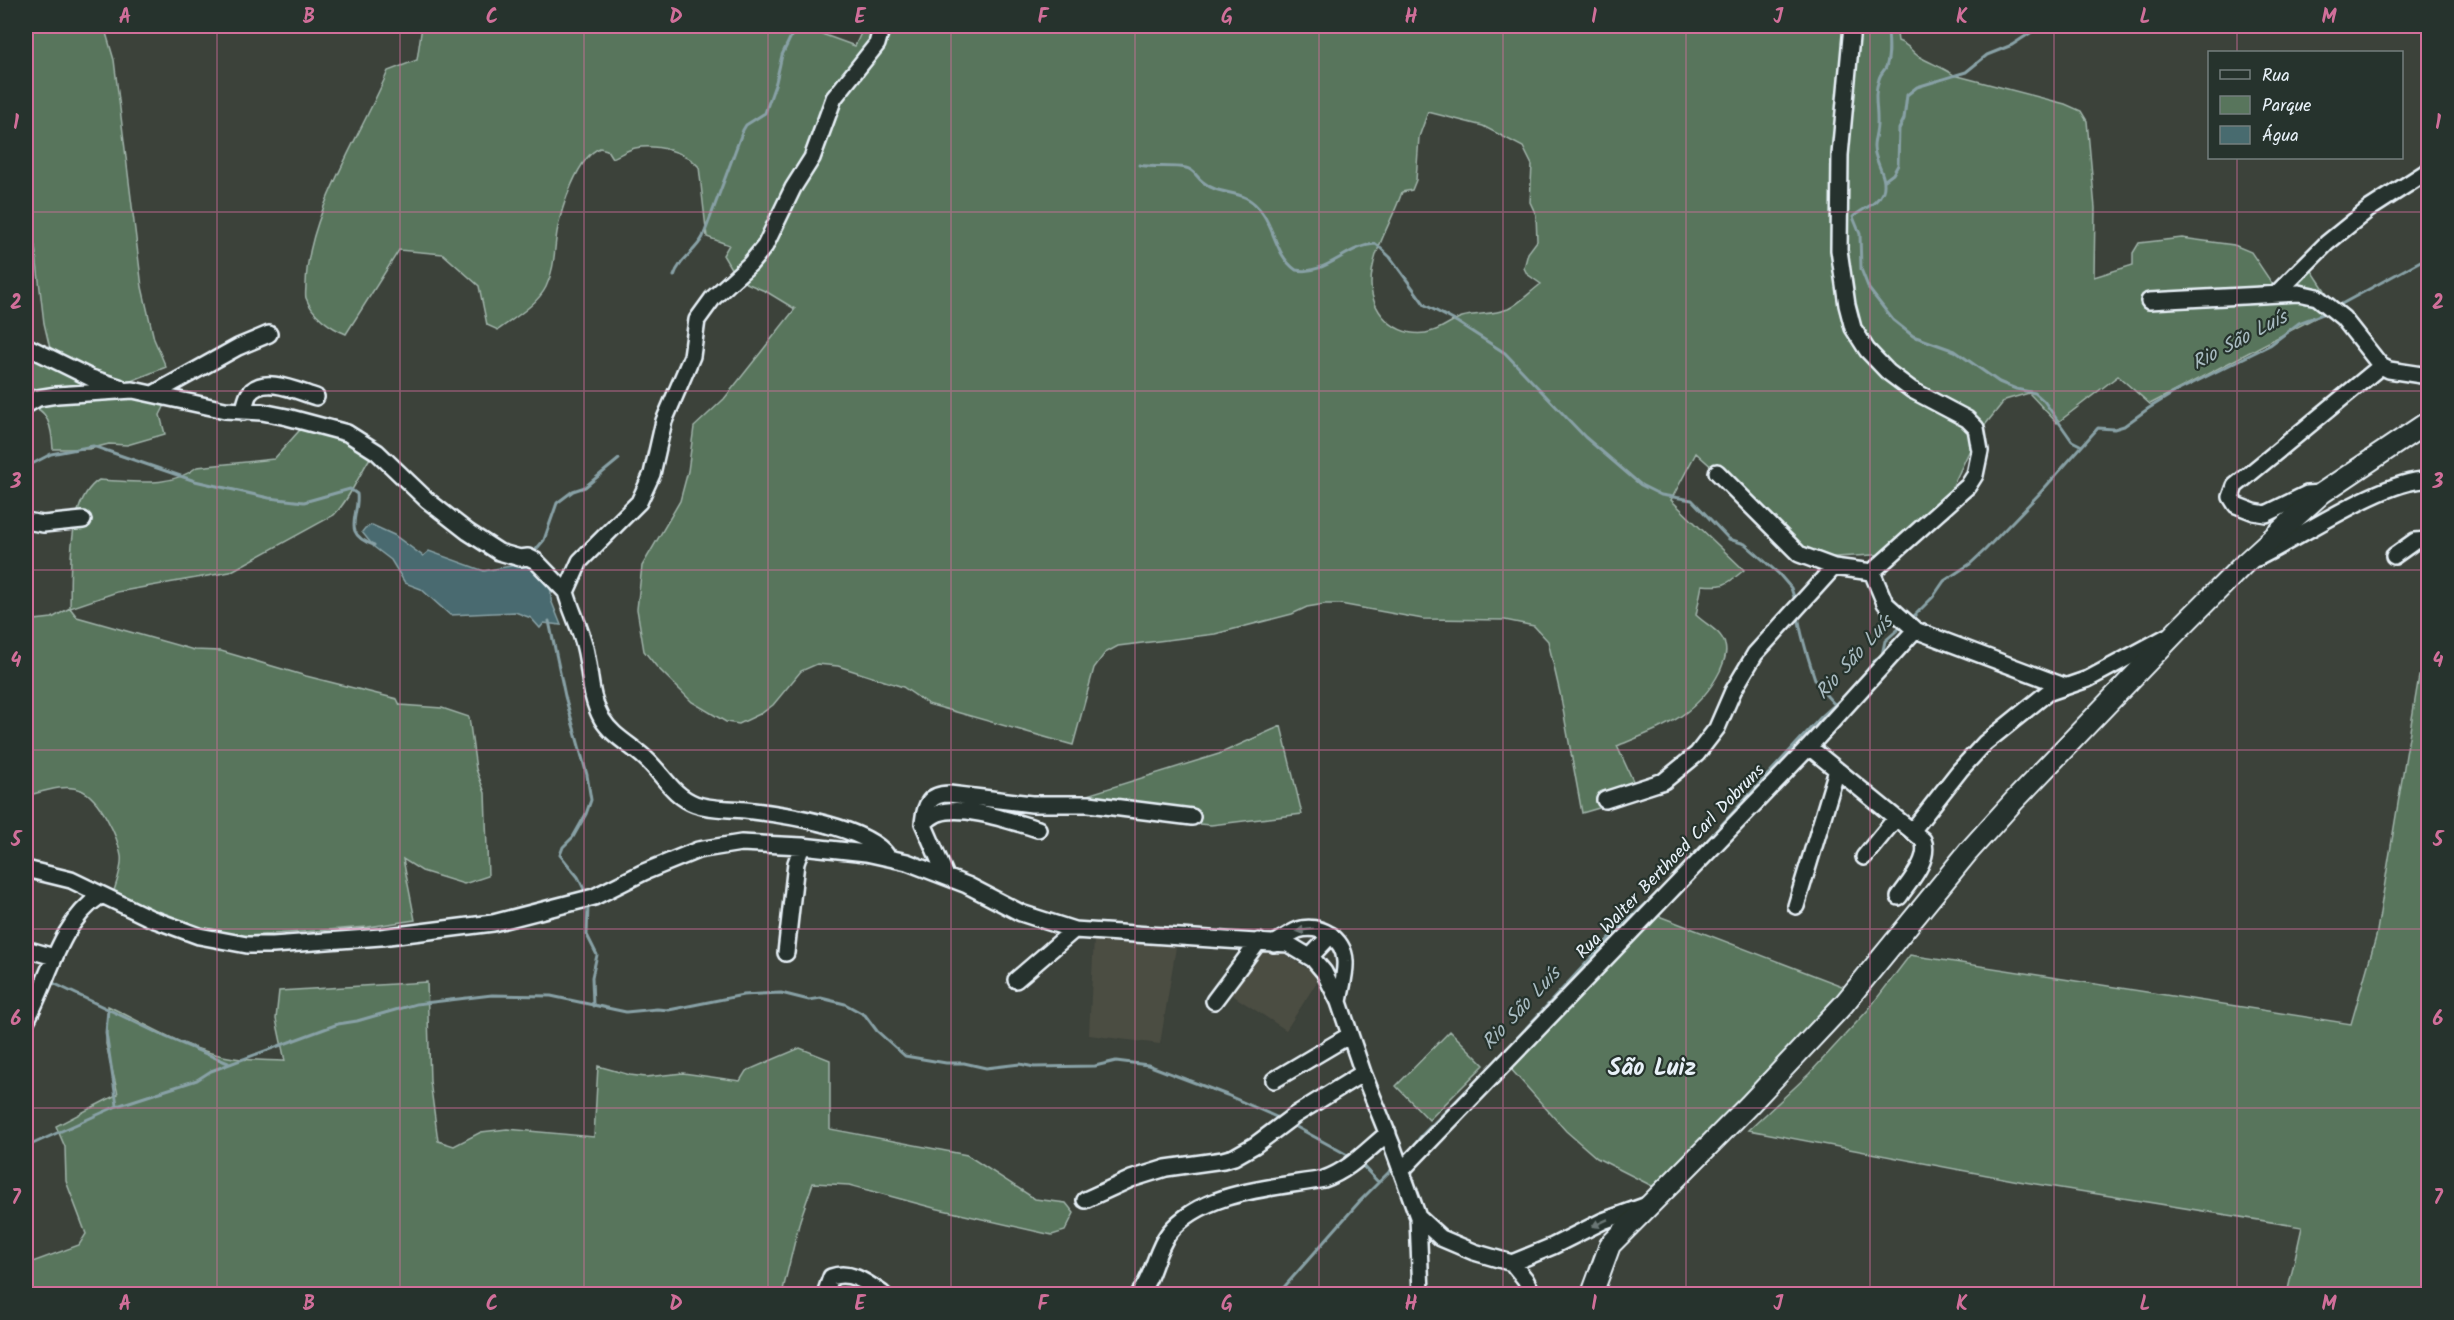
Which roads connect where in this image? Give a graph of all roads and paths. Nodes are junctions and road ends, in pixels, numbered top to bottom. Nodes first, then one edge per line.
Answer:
1 (882, 26) edge
2 (1852, 26) edge
3 (2428, 171) edge
4 (2276, 294) junction
5 (2149, 301) dead end
6 (269, 334) dead end
7 (26, 346) edge
8 (2381, 366) junction
9 (2428, 376) edge
10 (133, 390) junction
11 (154, 393) junction
12 (316, 397) dead end
13 (26, 405) edge
14 (243, 412) junction
15 (2428, 422) edge
16 (1717, 472) dead end
17 (2428, 480) edge
18 (2322, 493) junction
19 (83, 520) dead end
20 (26, 521) edge
21 (2428, 540) edge
22 (2394, 556) dead end
23 (2244, 564) junction
24 (1834, 567) junction
25 (1872, 572) junction
26 (566, 592) junction
27 (1911, 626) junction
28 (2176, 631) junction
29 (2064, 686) junction
30 (1809, 747) junction
31 (1837, 770) junction
32 (1605, 800) dead end
33 (1192, 817) dead end
34 (1896, 818) junction
35 (922, 823) junction
36 (1038, 829) dead end
37 (1912, 831) junction
38 (802, 846) junction
39 (888, 857) junction
40 (1864, 857) dead end
41 (26, 869) edge
42 (946, 876) junction
43 (100, 896) junction
44 (1899, 897) dead end
45 (1796, 906) dead end
46 (1074, 930) junction
47 (1331, 935) junction
48 (1266, 943) junction
49 (26, 949) edge
50 (786, 953) dead end
51 (54, 957) junction
52 (1310, 957) junction
53 (1345, 958) junction
54 (1324, 972) junction
55 (1016, 980) dead end
56 (1214, 1002) dead end
57 (1339, 1002) junction
58 (26, 1021) edge
59 (1350, 1035) junction
60 (1363, 1073) junction
61 (1274, 1080) dead end
62 (1390, 1139) junction
63 (1400, 1169) junction
64 (1085, 1200) dead end
65 (1655, 1202) junction
66 (1418, 1217) junction
67 (1512, 1263) junction
68 (825, 1294) edge
69 (883, 1294) edge
70 (1138, 1294) edge
71 (1421, 1294) edge
72 (1533, 1294) edge
73 (1592, 1294) edge

1 - 26 street
2 - 25 street
3 - 4 street
4 - 5 street
4 - 8 street
6 - 11 street
7 - 10 street
8 - 9 street
8 - 18 street
10 - 11 street
10 - 13 street
11 - 14 street
12 - 14 street
14 - 26 street
15 - 18 main road
16 - 24 street
17 - 23 street
18 - 23 main road
19 - 20 street
21 - 22 street
23 - 28 main road
24 - 25 street
24 - 32 street
25 - 27 street
26 - 39 street
27 - 29 street
27 - 30 street, Rua Walter Berthoed Carl Dobruns
28 - 29 street
28 - 65 main road
29 - 37 street
30 - 31 street
30 - 63 street, Rua Walter Berthoed Carl Dobruns
31 - 34 street
31 - 45 street
33 - 35 street
34 - 37 street
34 - 40 street
35 - 36 street
35 - 42 street
37 - 44 street
38 - 39 street
38 - 43 street
38 - 50 street
39 - 42 street
41 - 43 street
42 - 46 street
43 - 51 street
46 - 48 street
46 - 55 street
47 -> 48 street
47 - 52 street
47 - 53 street
48 - 52 street
48 - 56 street
49 - 51 street
51 - 58 street
52 - 54 street
53 - 54 street
53 - 57 street
54 - 57 street
57 - 59 street
59 - 60 street
59 - 61 street
60 - 62 street
60 - 64 street
62 - 63 street
62 - 70 street
63 - 66 street
65 -> 67 street
65 - 73 main road
66 - 67 street
66 - 71 street
67 - 72 street
68 - 69 street

